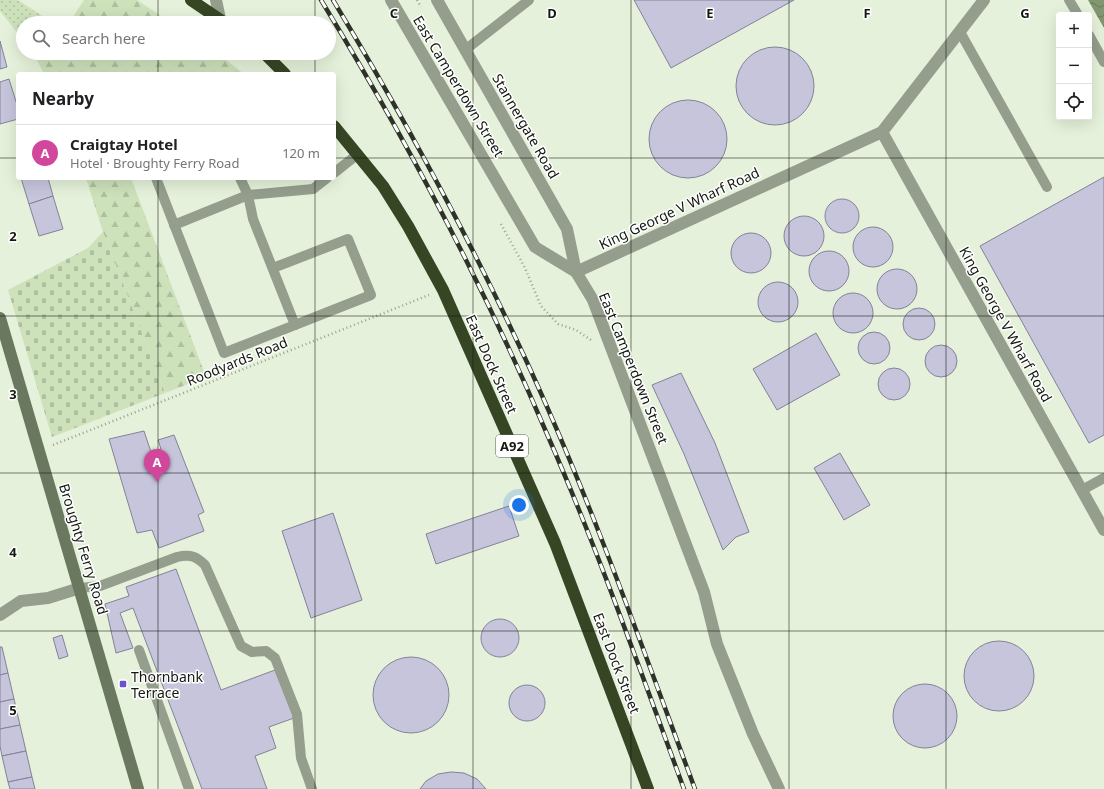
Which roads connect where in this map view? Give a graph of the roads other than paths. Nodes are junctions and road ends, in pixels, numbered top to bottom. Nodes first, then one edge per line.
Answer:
1 (190, 0) edge
2 (216, 0) edge
3 (391, 0) edge
4 (437, 0) edge
5 (529, 0) edge
6 (984, 0) edge
7 (1069, 0) edge
8 (1076, 12) edge
9 (215, 16) edge
10 (221, 16) edge
11 (960, 32) junction
12 (1092, 40) edge
13 (465, 50) junction
14 (271, 60) edge
15 (1104, 62) edge
16 (283, 72) edge
17 (336, 128) edge
18 (882, 132) junction
19 (358, 154) junction
20 (336, 171) edge
21 (157, 180) edge
22 (241, 180) edge
23 (324, 180) edge
24 (1047, 187) dead end
25 (248, 195) junction
26 (174, 225) junction
27 (273, 268) junction
28 (576, 272) junction
29 (0, 318) edge
30 (295, 325) junction
31 (1104, 478) edge
32 (1082, 490) junction
33 (1104, 530) edge
34 (80, 588) junction
35 (0, 615) edge
36 (139, 650) dead end
37 (138, 789) edge
38 (189, 789) edge
39 (312, 789) edge
40 (648, 789) edge
41 (779, 789) edge

1 - 9 highway
2 - 10 street
3 - 28 street, East Camperdown Street
4 - 13 street, Stannergate Road
5 - 13 lane
6 - 11 street, King George V Wharf Road
7 - 8 lane
11 - 18 street, King George V Wharf Road
11 - 24 lane
12 - 15 lane
13 - 28 street, Stannergate Road
14 - 16 highway
17 - 19 highway, East Dock Street / A92
18 - 28 street, King George V Wharf Road
18 - 32 street, King George V Wharf Road
19 - 20 lane
19 - 40 highway, East Dock Street / A92
21 - 26 lane
22 - 25 lane
23 - 25 lane
25 - 26 lane
25 - 27 lane
26 - 30 lane
27 - 30 lane
27 - 30 lane
28 - 41 street, East Camperdown Street
29 - 34 street, Broughty Ferry Road
31 - 32 lane
32 - 33 street, King George V Wharf Road
34 - 35 street
34 - 37 street, Broughty Ferry Road
34 - 39 lane
36 - 38 lane

